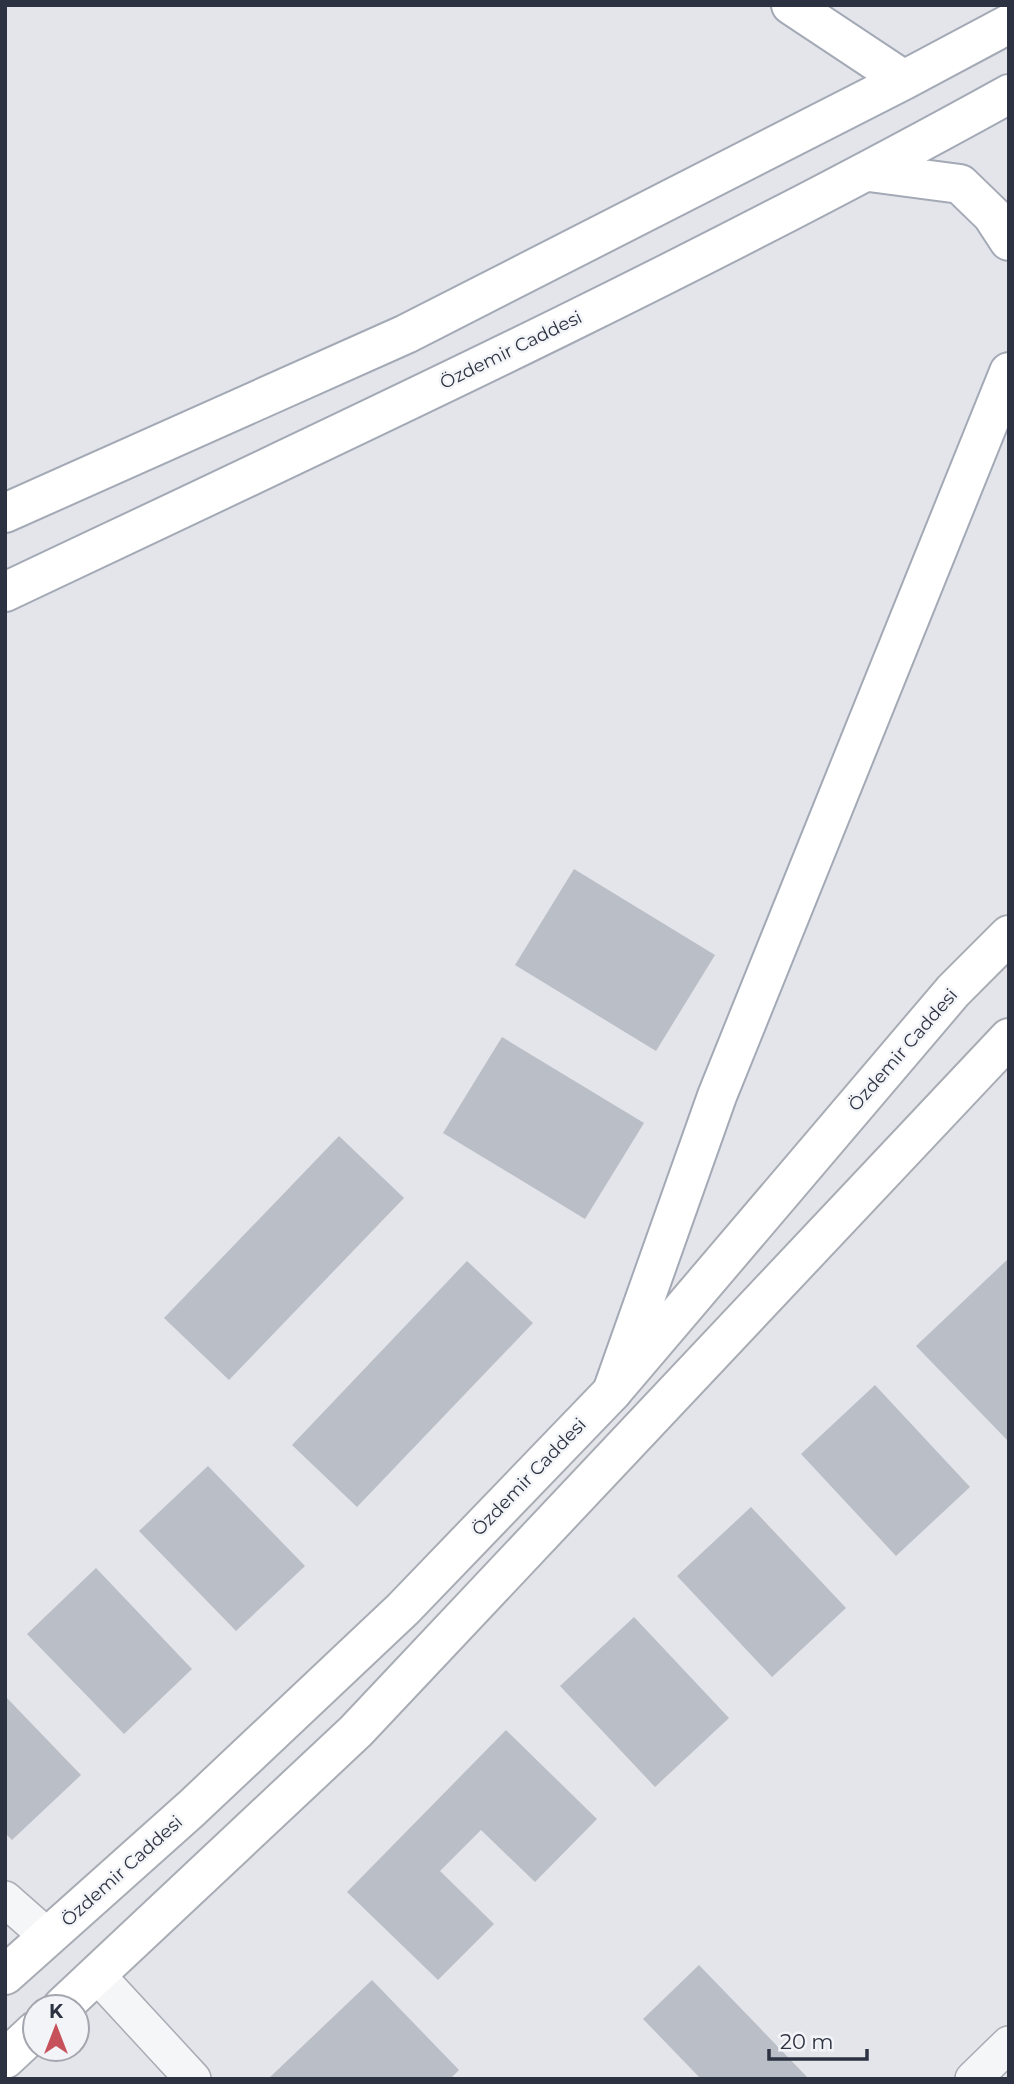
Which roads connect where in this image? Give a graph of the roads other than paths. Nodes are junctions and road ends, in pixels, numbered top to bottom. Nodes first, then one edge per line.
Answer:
1 (791, 5) edge
2 (1009, 24) edge
3 (904, 80) junction
4 (1009, 94) edge
5 (869, 172) junction
6 (1009, 241) edge
7 (1009, 372) edge
8 (5, 513) edge
9 (5, 592) edge
10 (1009, 935) edge
11 (1009, 1038) edge
12 (612, 1392) junction
13 (5, 1899) edge
14 (48, 1937) junction
15 (5, 1975) edge
16 (97, 1975) junction
17 (77, 1993) edge
18 (21, 2044) edge
19 (1009, 2044) edge
20 (5, 2059) edge
21 (193, 2079) edge
22 (974, 2079) edge

1 - 3 main road
2 - 3 main road
3 - 8 main road
4 - 5 main road, Özdemir Caddesi
5 - 6 main road
5 - 9 main road, Özdemir Caddesi
7 - 12 main road
10 - 12 main road, Özdemir Caddesi
11 - 16 main road
12 - 14 main road, Özdemir Caddesi
13 - 14 street
14 - 15 main road, Özdemir Caddesi
16 - 17 main road
16 - 21 street
18 - 20 main road
19 - 22 street

